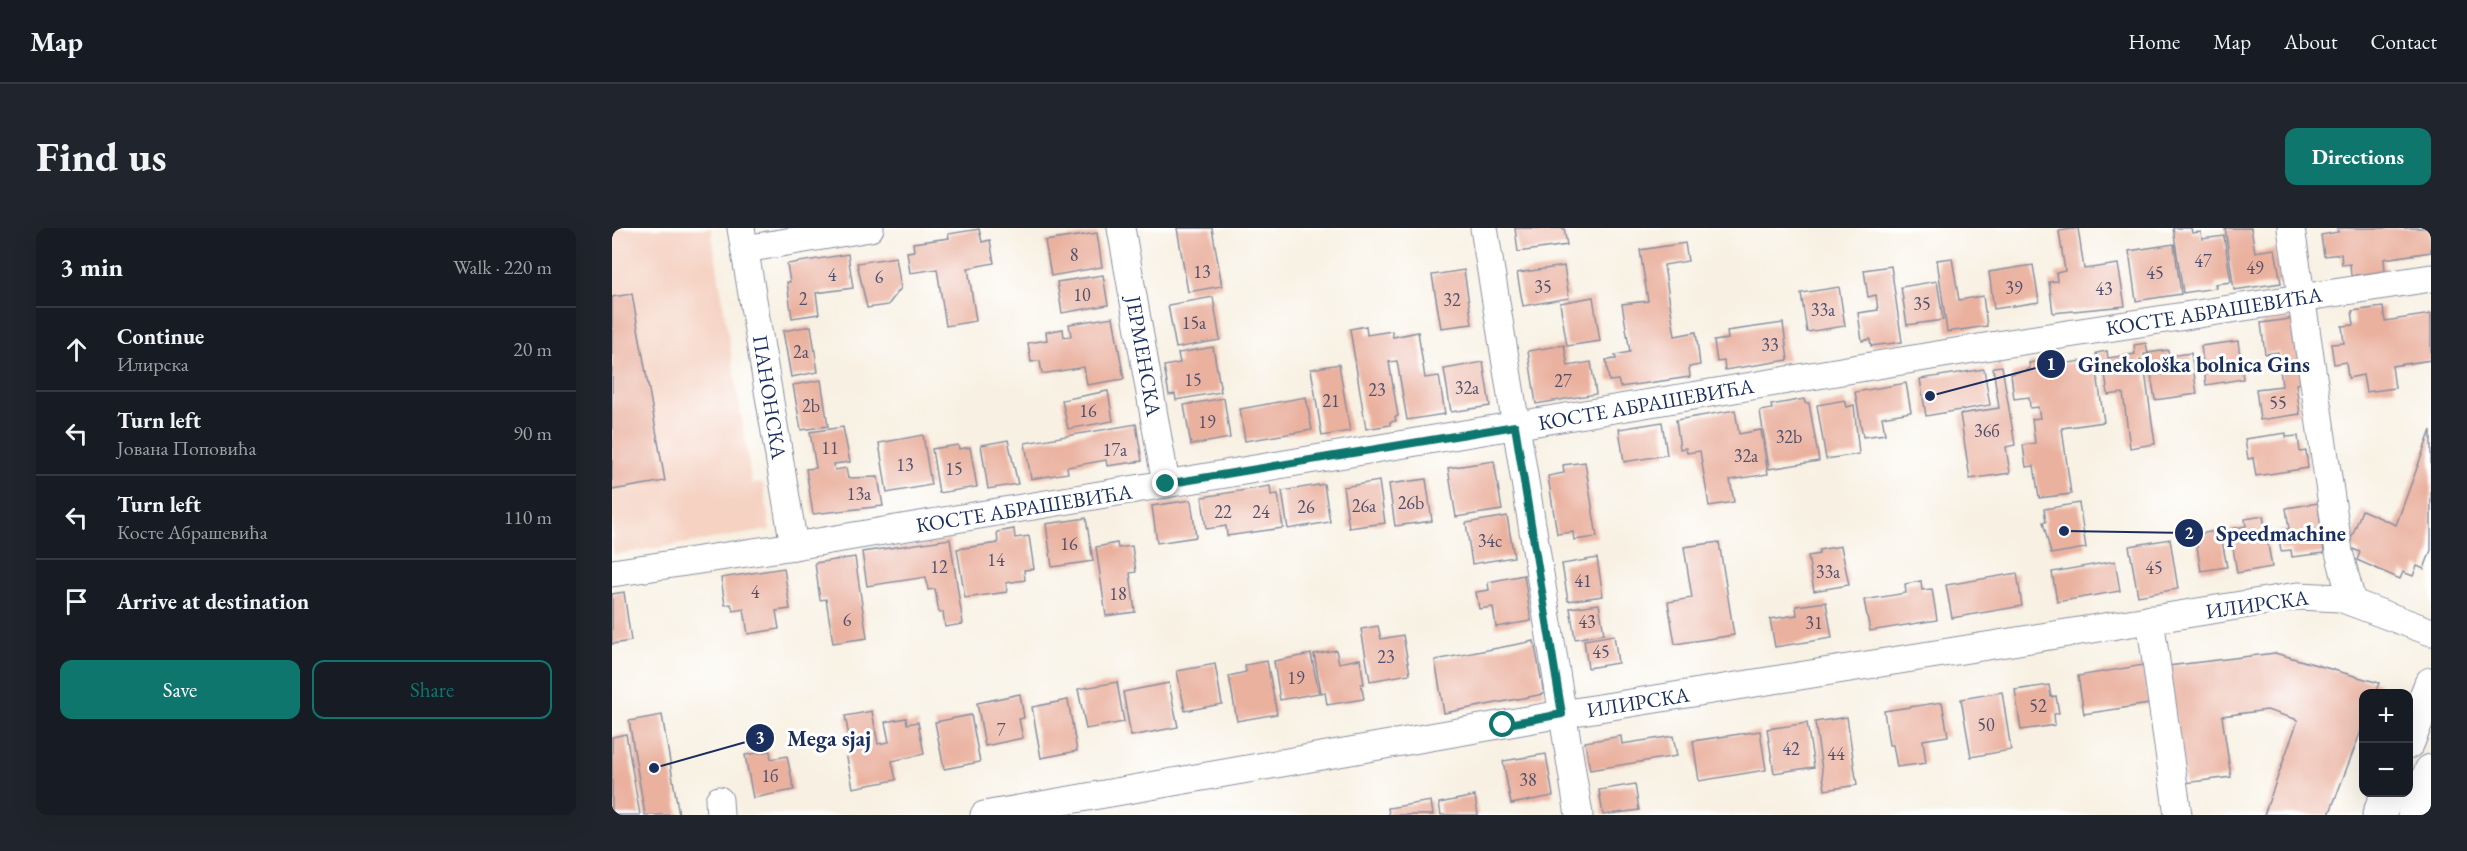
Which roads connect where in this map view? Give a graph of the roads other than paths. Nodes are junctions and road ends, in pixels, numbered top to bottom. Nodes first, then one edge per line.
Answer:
1 (870, 228) edge
2 (1121, 228) edge
3 (1484, 228) edge
4 (2290, 228) edge
5 (743, 238) edge
6 (2431, 278) edge
7 (2300, 297) junction
8 (1515, 426) junction
9 (1166, 484) junction
10 (794, 546) junction
11 (612, 573) edge
12 (2352, 602) junction
13 (2150, 619) junction
14 (2431, 632) edge
15 (2431, 684) edge
16 (1562, 714) junction
17 (2413, 731) edge
18 (2431, 771) edge
19 (2386, 797) edge
20 (984, 815) edge
21 (1579, 815) edge
22 (2178, 815) edge
23 (2379, 815) edge
24 (2414, 815) edge

1 - 5 street, ПАНОНСКА
2 - 9 street, ЈЕРМЕНСКА
3 - 8 street
4 - 7 street
5 - 10 street, ПАНОНСКА
6 - 7 street, КОСТЕ АБРАШЕВИЋА
7 - 8 street, КОСТЕ АБРАШЕВИЋА
7 - 12 street
8 - 9 street, КОСТЕ АБРАШЕВИЋА
8 - 16 street
9 - 10 street, КОСТЕ АБРАШЕВИЋА
10 - 11 street, КОСТЕ АБРАШЕВИЋА
12 - 13 street, ИЛИРСКА
12 - 14 street, ИЛИРСКА
13 - 16 street, ИЛИРСКА
13 - 22 street
15 - 17 main road
16 - 20 street, ИЛИРСКА
16 - 21 street
18 - 24 main road
19 - 23 main road

